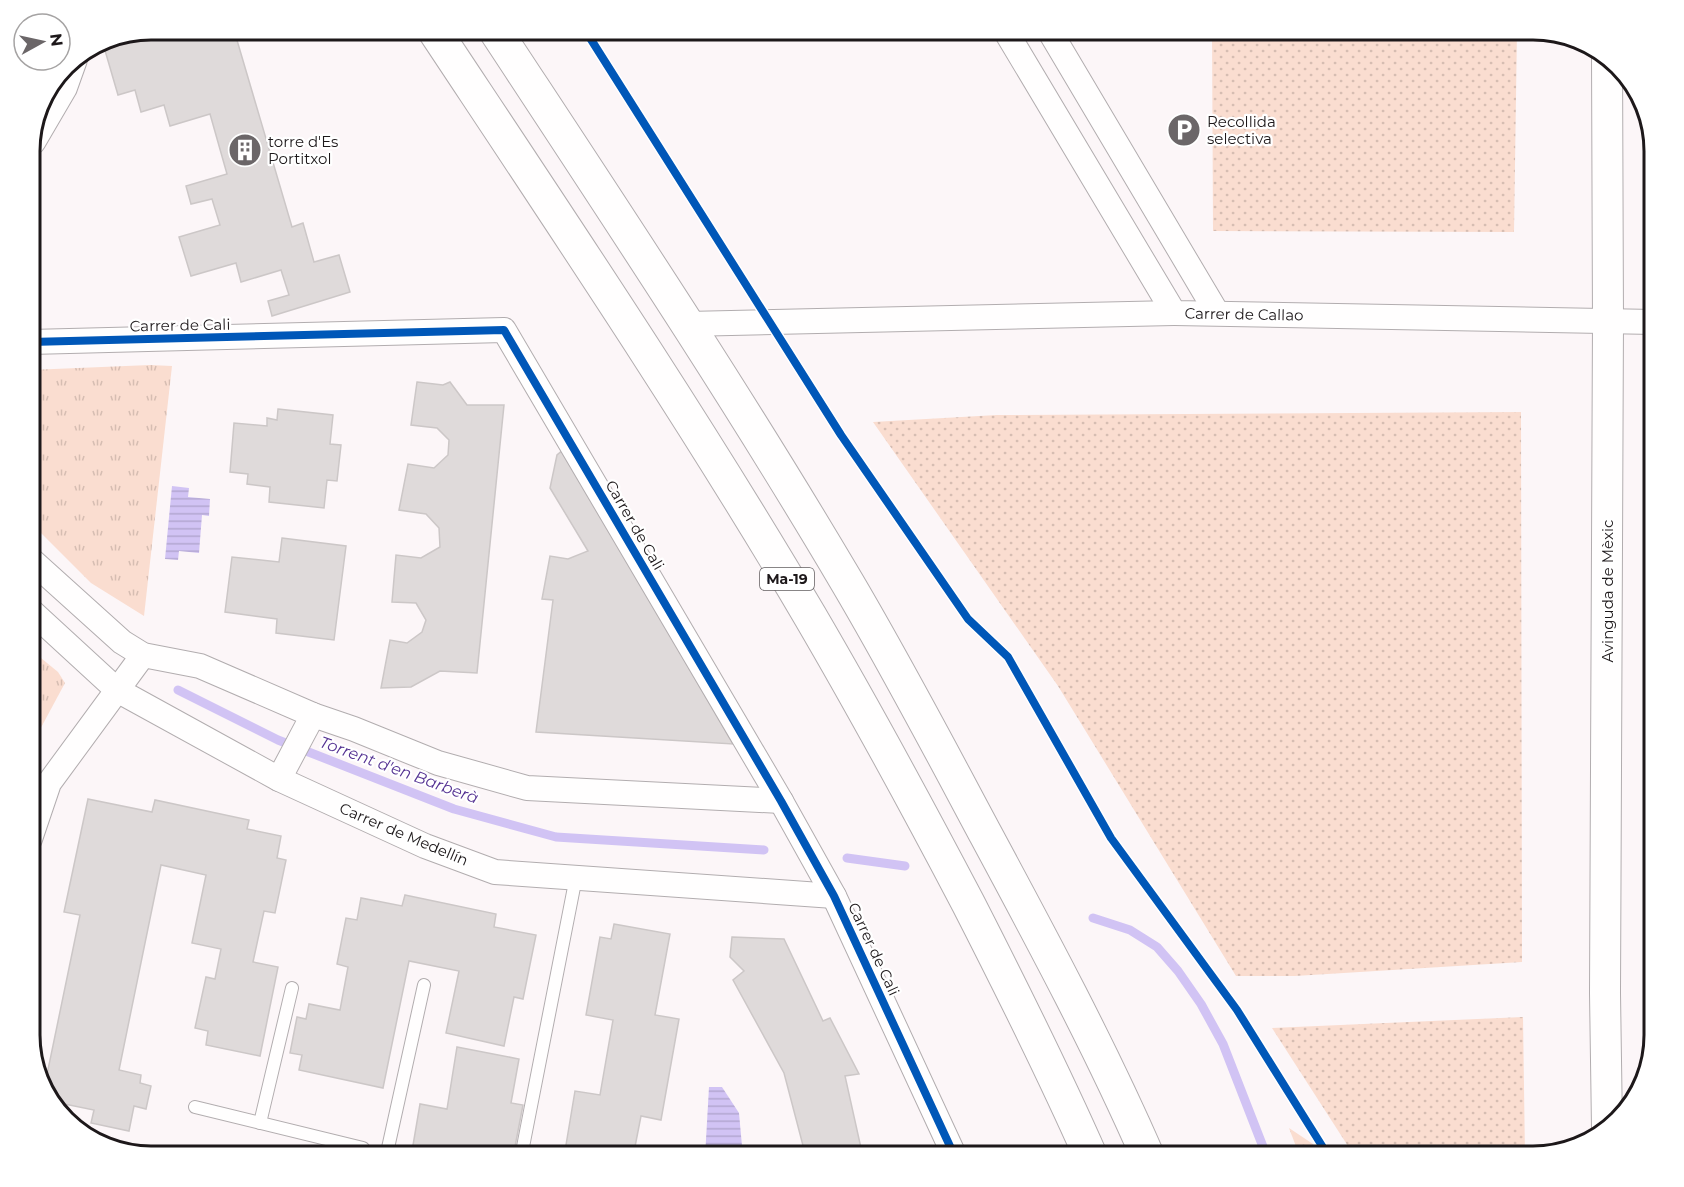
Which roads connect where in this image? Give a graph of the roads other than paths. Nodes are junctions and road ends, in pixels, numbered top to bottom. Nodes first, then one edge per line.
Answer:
1 (1011, 40) edge
2 (1055, 40) edge
3 (441, 41) edge
4 (502, 41) edge
5 (1607, 69) edge
6 (63, 84) edge
7 (49, 110) edge
8 (1174, 312) junction
9 (1217, 313) junction
10 (1608, 322) junction
11 (1644, 322) edge
12 (687, 324) junction
13 (41, 342) edge
14 (41, 569) edge
15 (41, 620) edge
16 (142, 655) junction
17 (117, 690) junction
18 (313, 715) junction
19 (279, 778) junction
20 (781, 801) junction
21 (41, 807) edge
22 (576, 877) junction
23 (834, 896) junction
24 (424, 985) dead end
25 (292, 988) dead end
26 (195, 1107) dead end
27 (1607, 1118) edge
28 (260, 1123) junction
29 (355, 1146) edge
30 (388, 1146) edge
31 (523, 1146) edge
32 (950, 1146) edge
33 (1086, 1146) edge
34 (1143, 1146) edge

1 - 8 street, Carrer de Callao
2 - 9 street
3 - 33 highway, Ma-19
4 - 12 highway, Ma-19
5 - 10 street, Avinguda de Mèxic
6 - 7 street
8 - 9 street, Carrer de Callao
8 - 12 street
9 - 10 street, Carrer de Callao
10 - 11 street, Carrer de Callao
10 - 27 street, Avinguda de Mèxic
12 - 34 highway, Ma-19
13 - 20 street, Carrer de Cali
14 - 16 street
15 - 17 street, Carrer de Medellín
16 - 17 street
16 - 18 street
17 - 19 street, Carrer de Medellín
17 - 21 street
18 - 19 street
18 - 20 street
19 - 22 street, Carrer de Medellín
20 - 23 street, Carrer de Cali
22 - 23 street, Carrer de Medellín
22 - 31 lane
23 - 32 street, Carrer de Cali
24 - 30 lane
25 - 28 lane
26 - 28 lane
28 - 29 lane

